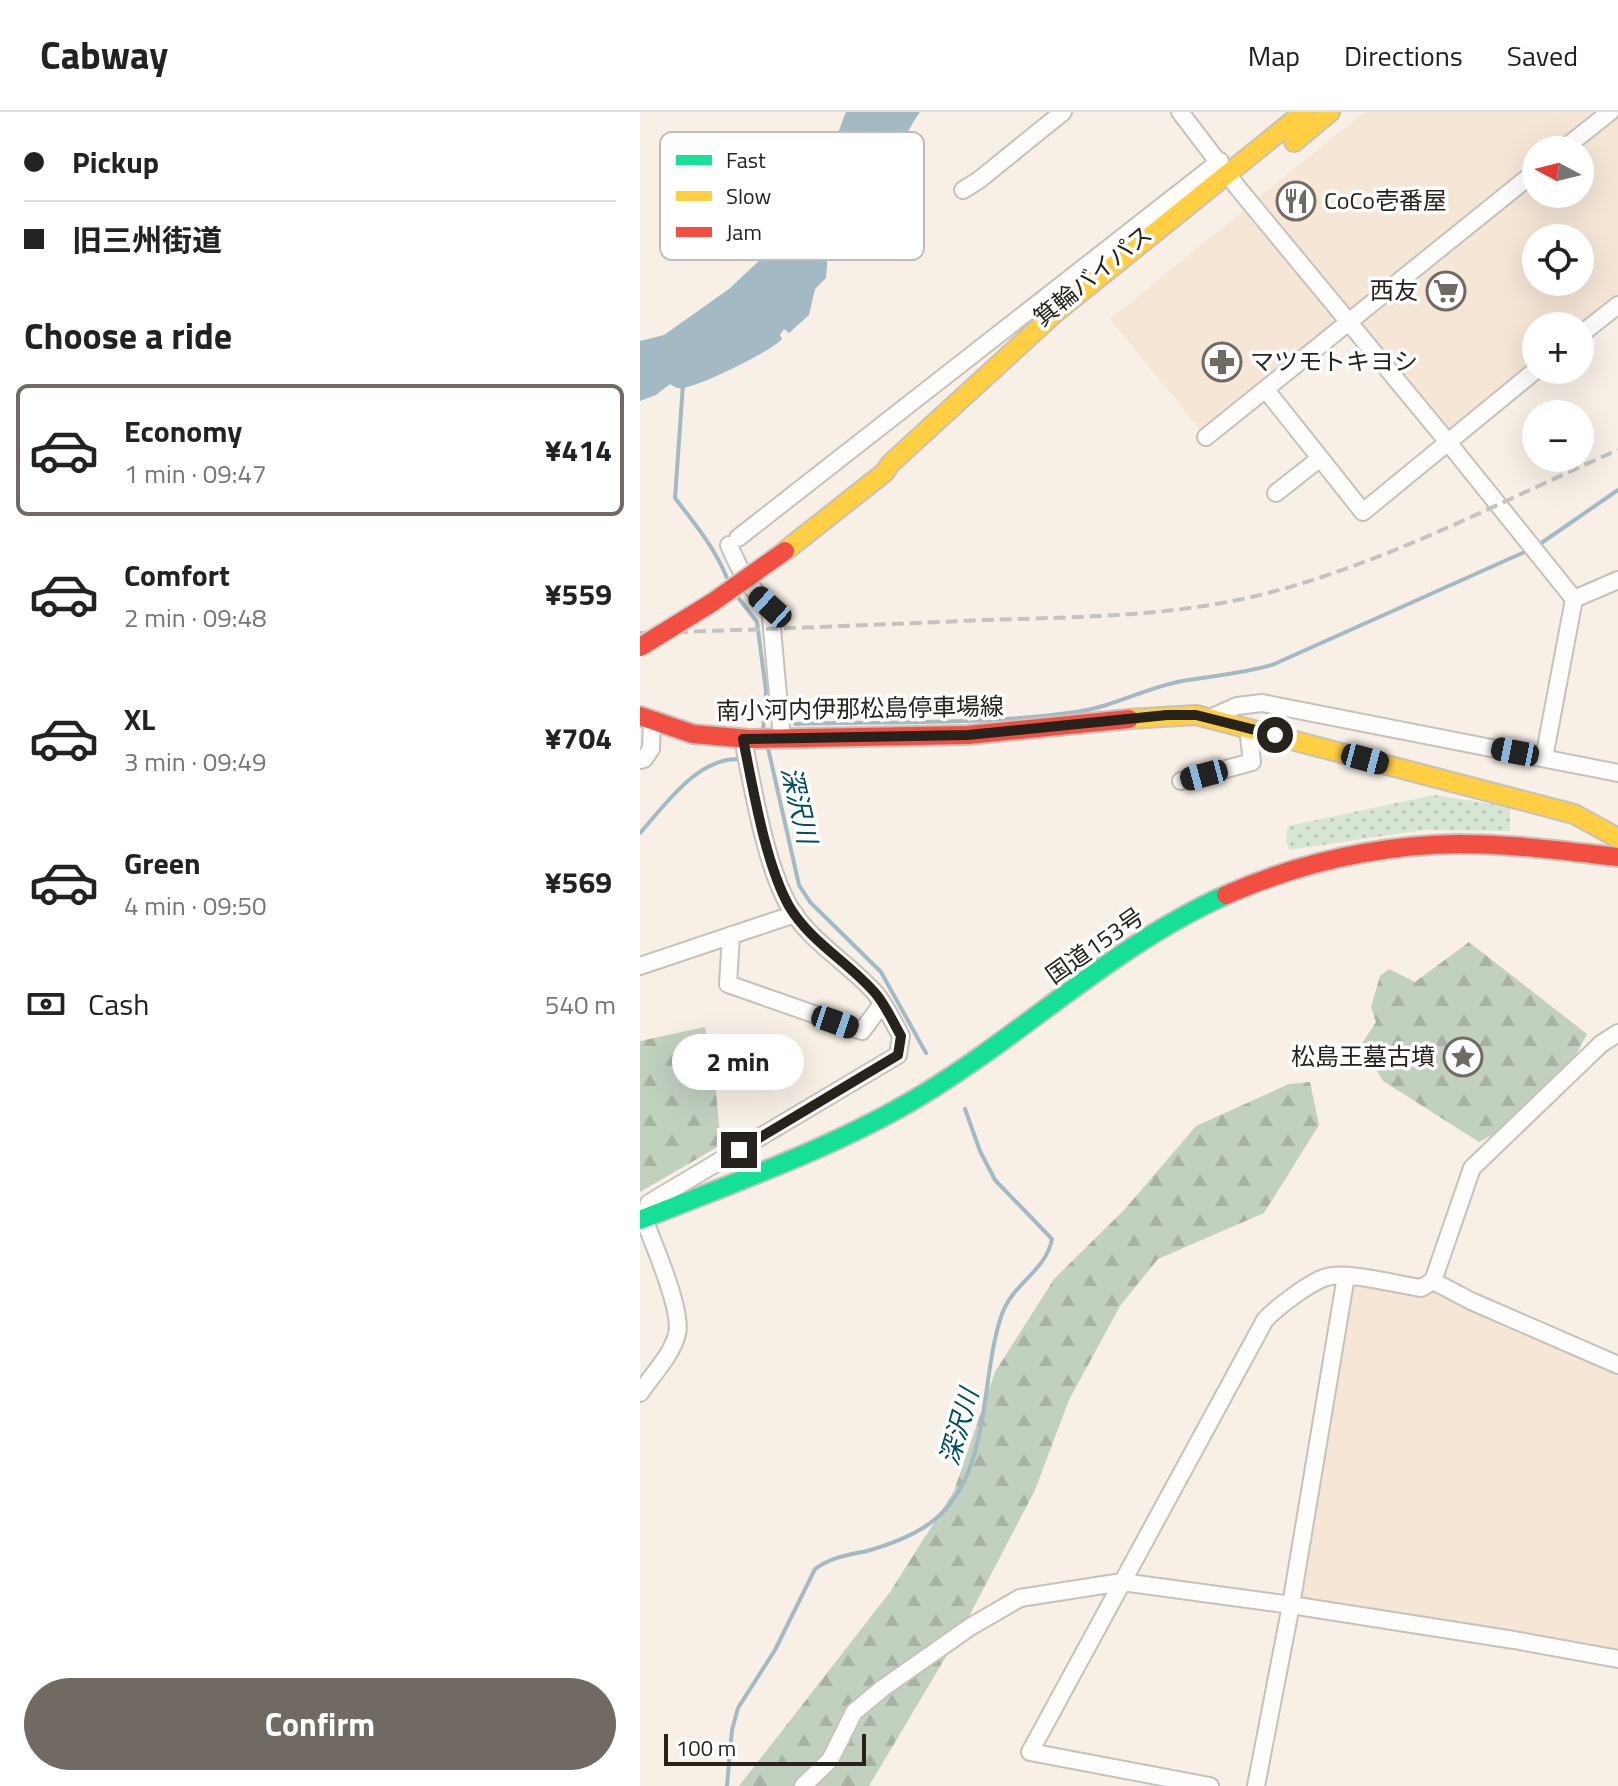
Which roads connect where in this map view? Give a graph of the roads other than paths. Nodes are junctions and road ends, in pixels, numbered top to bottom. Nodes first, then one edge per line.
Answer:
1 (1063, 112) edge
2 (1180, 112) edge
3 (1304, 112) edge
4 (1330, 112) edge
5 (1610, 112) edge
6 (1580, 136) edge
7 (1229, 175) junction
8 (1522, 182) edge
9 (963, 190) dead end
10 (1152, 258) dead end
11 (1618, 305) edge
12 (1348, 322) junction
13 (1594, 324) edge
14 (1054, 339) dead end
15 (1522, 381) edge
16 (1266, 390) junction
17 (1206, 437) dead end
18 (1447, 441) junction
19 (1319, 459) junction
20 (885, 472) junction
21 (1276, 493) dead end
22 (1618, 580) edge
23 (1574, 599) junction
24 (640, 647) edge
25 (1210, 718) junction
26 (646, 719) edge
27 (1248, 728) junction
28 (746, 739) junction
29 (778, 739) junction
30 (1544, 758) junction
31 (640, 760) edge
32 (1618, 773) edge
33 (1181, 781) dead end
34 (1618, 838) edge
35 (1618, 857) edge
36 (795, 914) junction
37 (731, 935) junction
38 (640, 966) edge
39 (880, 999) junction
40 (1618, 1033) edge
41 (642, 1219) edge
42 (1346, 1276) junction
43 (1433, 1281) junction
44 (1618, 1365) edge
45 (640, 1393) edge
46 (1122, 1582) junction
47 (1291, 1605) junction
48 (1618, 1659) edge
49 (803, 1786) edge
50 (1210, 1786) edge
51 (1256, 1786) edge

1 - 9 street
2 - 7 street
3 - 7 main road, 箕輪バイパス
4 - 7 main road, 箕輪バイパス
5 - 6 street
7 - 10 main road, 箕輪バイパス
7 - 12 street
7 - 20 main road, 箕輪バイパス
7 - 29 street
8 - 12 street
11 - 13 street
12 - 16 street
12 - 18 street
14 - 20 main road, 箕輪バイパス
15 - 18 street
16 - 17 street
16 - 19 street
18 - 19 street
18 - 23 street
19 - 21 street
20 - 24 main road, 箕輪バイパス, bridge
22 - 23 street
23 - 30 street
25 - 27 main road, 南小河内伊那松島停車場線
25 - 29 main road, 南小河内伊那松島停車場線
25 - 30 street
26 - 28 main road, 南小河内伊那松島停車場線
26 - 31 street
27 - 33 street
27 - 34 main road, 南小河内伊那松島停車場線
28 - 29 main road, 南小河内伊那松島停車場線
28 - 36 street
30 - 32 street
35 - 41 main road, 国道153号
36 - 37 street
36 - 39 street
37 - 38 street
37 - 39 street
39 - 41 street
40 - 43 street
41 - 45 street
42 - 43 street
42 - 46 street
42 - 47 street
43 - 44 street
46 - 47 street
46 - 49 street
46 - 50 street
47 - 48 street
47 - 51 street

